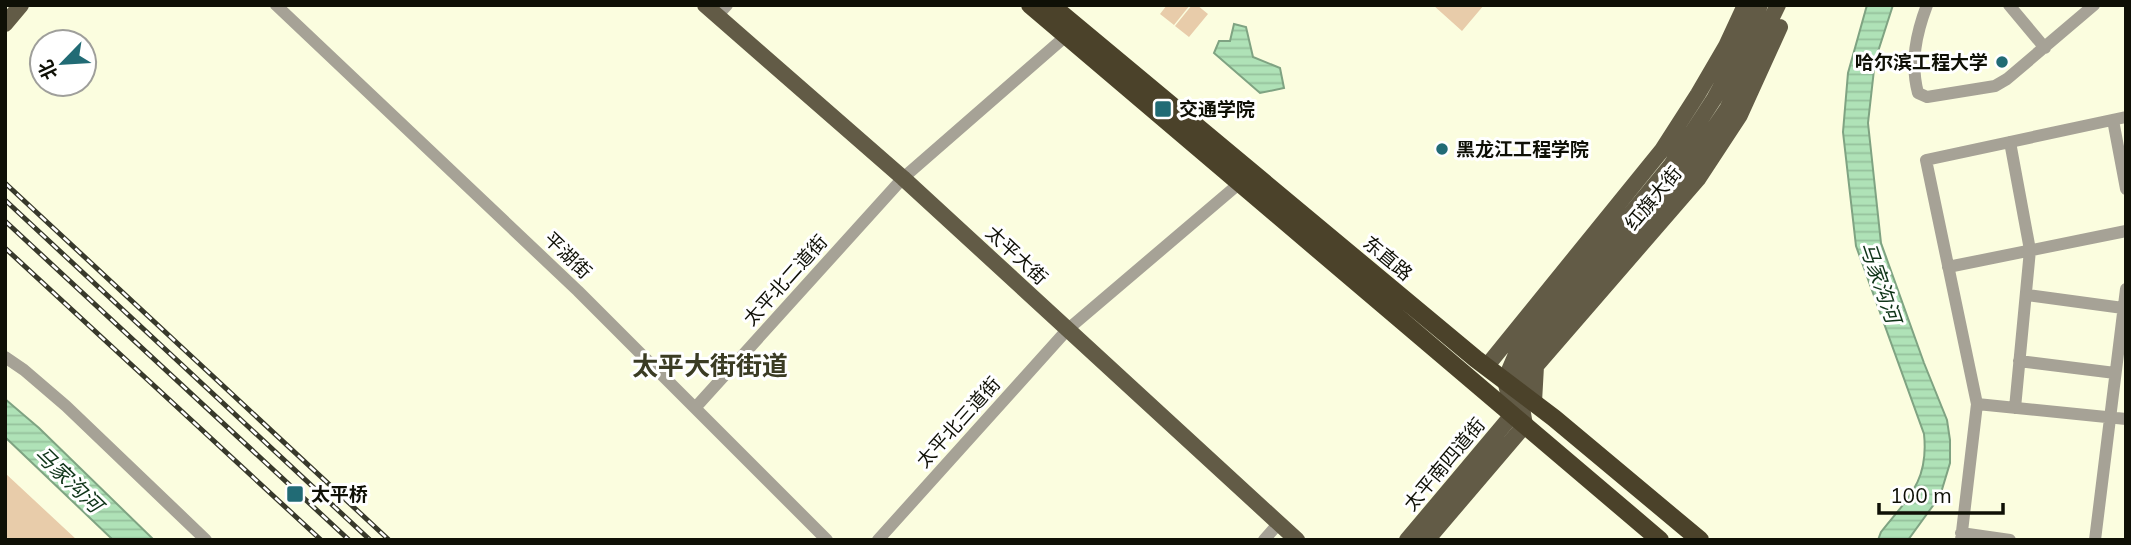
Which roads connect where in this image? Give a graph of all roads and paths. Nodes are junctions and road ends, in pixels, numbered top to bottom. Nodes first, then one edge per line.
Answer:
1 (21, 5) edge
2 (275, 5) edge
3 (1030, 5) edge
4 (1051, 5) edge
5 (1745, 5) edge
6 (1760, 5) edge
7 (1779, 5) edge
8 (1789, 5) edge
9 (1927, 5) edge
10 (2009, 5) edge
11 (2094, 5) edge
12 (716, 9) edge
13 (5, 24) edge
14 (1066, 36) junction
15 (2045, 48) junction
16 (2120, 119) edge
17 (2010, 142) junction
18 (903, 178) junction
19 (1241, 182) junction
20 (2126, 189) edge
21 (2126, 231) edge
22 (2030, 250) junction
23 (1948, 267) junction
24 (2126, 289) edge
25 (2027, 295) junction
26 (2123, 309) junction
27 (1068, 330) junction
28 (1522, 356) junction
29 (5, 358) edge
30 (2019, 361) junction
31 (1486, 367) junction
32 (2115, 373) junction
33 (1519, 391) junction
34 (1977, 404) junction
35 (695, 408) junction
36 (2015, 408) junction
37 (2110, 418) junction
38 (1519, 419) junction
39 (2126, 419) edge
40 (1278, 524) junction
41 (1961, 537) edge
42 (206, 540) edge
43 (827, 540) edge
44 (878, 540) edge
45 (1264, 540) edge
46 (1297, 540) edge
47 (1407, 540) edge
48 (1427, 540) edge
49 (1660, 540) edge
50 (1700, 540) edge
51 (2010, 540) edge
52 (2095, 540) edge

1 - 13 main road
2 - 35 street, 平湖街
3 - 14 highway, 东直路
4 - 31 highway, 东直路
5 - 31 main road, 红旗大街
6 - 28 main road, 红旗大街
7 - 28 main road, 红旗大街
8 - 33 main road, 红旗大街
9 - 15 street
10 - 15 street
11 - 15 street
12 - 18 main road, 太平大街
14 - 18 street, 太平北二道街
14 - 19 highway, 东直路
16 - 17 street
16 - 20 street
17 - 22 street
17 - 23 street
18 - 27 main road, 太平大街
18 - 35 street, 太平北二道街
19 - 27 street, 太平北三道街
19 - 38 highway, 东直路
21 - 22 street
22 - 23 street
22 - 25 street
23 - 34 street
24 - 26 street
25 - 26 street
25 - 30 street
26 - 32 street
27 - 40 main road, 太平大街
27 - 44 street, 太平北三道街
28 - 33 main road
29 - 42 street
30 - 32 street
30 - 36 street
31 - 33 highway, 东直路
32 - 37 street
33 - 38 main road
33 - 50 highway, 东直路
34 - 36 street
34 - 41 street
35 - 43 street, 平湖街
36 - 37 street
37 - 39 street
37 - 52 street
38 - 47 main road, 太平南四道街
38 - 48 main road, 太平南四道街
38 - 49 highway, 东直路
40 - 45 street
40 - 46 main road, 太平大街
41 - 51 street

